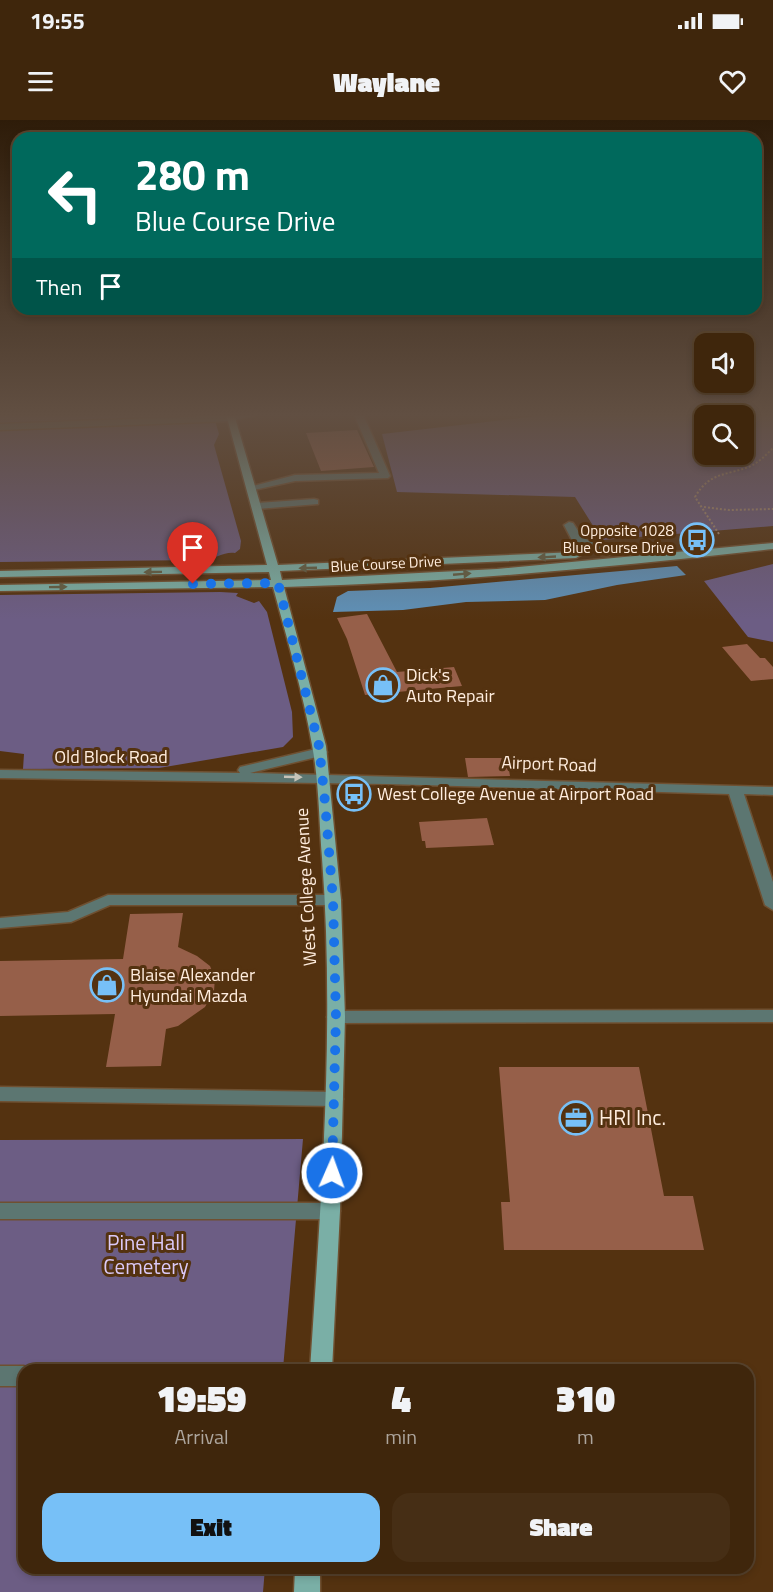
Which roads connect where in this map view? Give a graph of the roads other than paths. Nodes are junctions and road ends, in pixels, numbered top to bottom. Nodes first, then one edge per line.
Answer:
1 (250, 483) edge
2 (277, 483) edge
3 (252, 489) junction
4 (314, 502) dead end
5 (257, 506) junction
6 (568, 525) dead end
7 (578, 539) junction
8 (773, 540) edge
9 (773, 546) edge
10 (605, 553) junction
11 (573, 555) junction
12 (0, 574) edge
13 (276, 576) junction
14 (0, 588) edge
15 (320, 752) junction
16 (0, 774) edge
17 (222, 775) junction
18 (323, 778) junction
19 (735, 789) junction
20 (773, 791) edge
21 (333, 900) junction
22 (773, 905) edge
23 (0, 923) edge
24 (773, 1016) edge
25 (336, 1017) junction
26 (0, 1094) edge
27 (334, 1099) junction
28 (0, 1210) edge
29 (330, 1211) junction
30 (321, 1364) edge
31 (0, 1376) edge
32 (18, 1376) edge
33 (308, 1574) edge
34 (307, 1592) edge

1 - 3 main road, West College Avenue
2 - 3 street
3 - 5 main road, West College Avenue
4 - 5 street
5 - 13 main road, West College Avenue
6 - 7 street
7 - 10 street
7 - 11 street
8 - 10 main road, Blue Course Drive
13 -> 9 main road, Blue Course Drive
10 - 11 main road, Blue Course Drive
11 -> 13 main road, Blue Course Drive
13 -> 12 main road, Blue Course Drive
14 -> 13 main road, Blue Course Drive
13 - 15 main road, West College Avenue
15 - 17 street, Old Block Road
15 - 18 main road, West College Avenue
16 - 17 street, Old Block Road
17 -> 18 street, Old Block Road
18 - 19 street, Airport Road
18 - 21 main road, West College Avenue
19 - 20 street, Airport Road
19 - 22 street
21 - 23 street
21 - 25 main road, West College Avenue
24 - 25 street
25 - 27 main road, West College Avenue
26 - 27 street
27 - 29 main road, West College Avenue
28 - 29 street
29 - 30 main road, West College Avenue
31 - 32 street
33 - 34 main road

